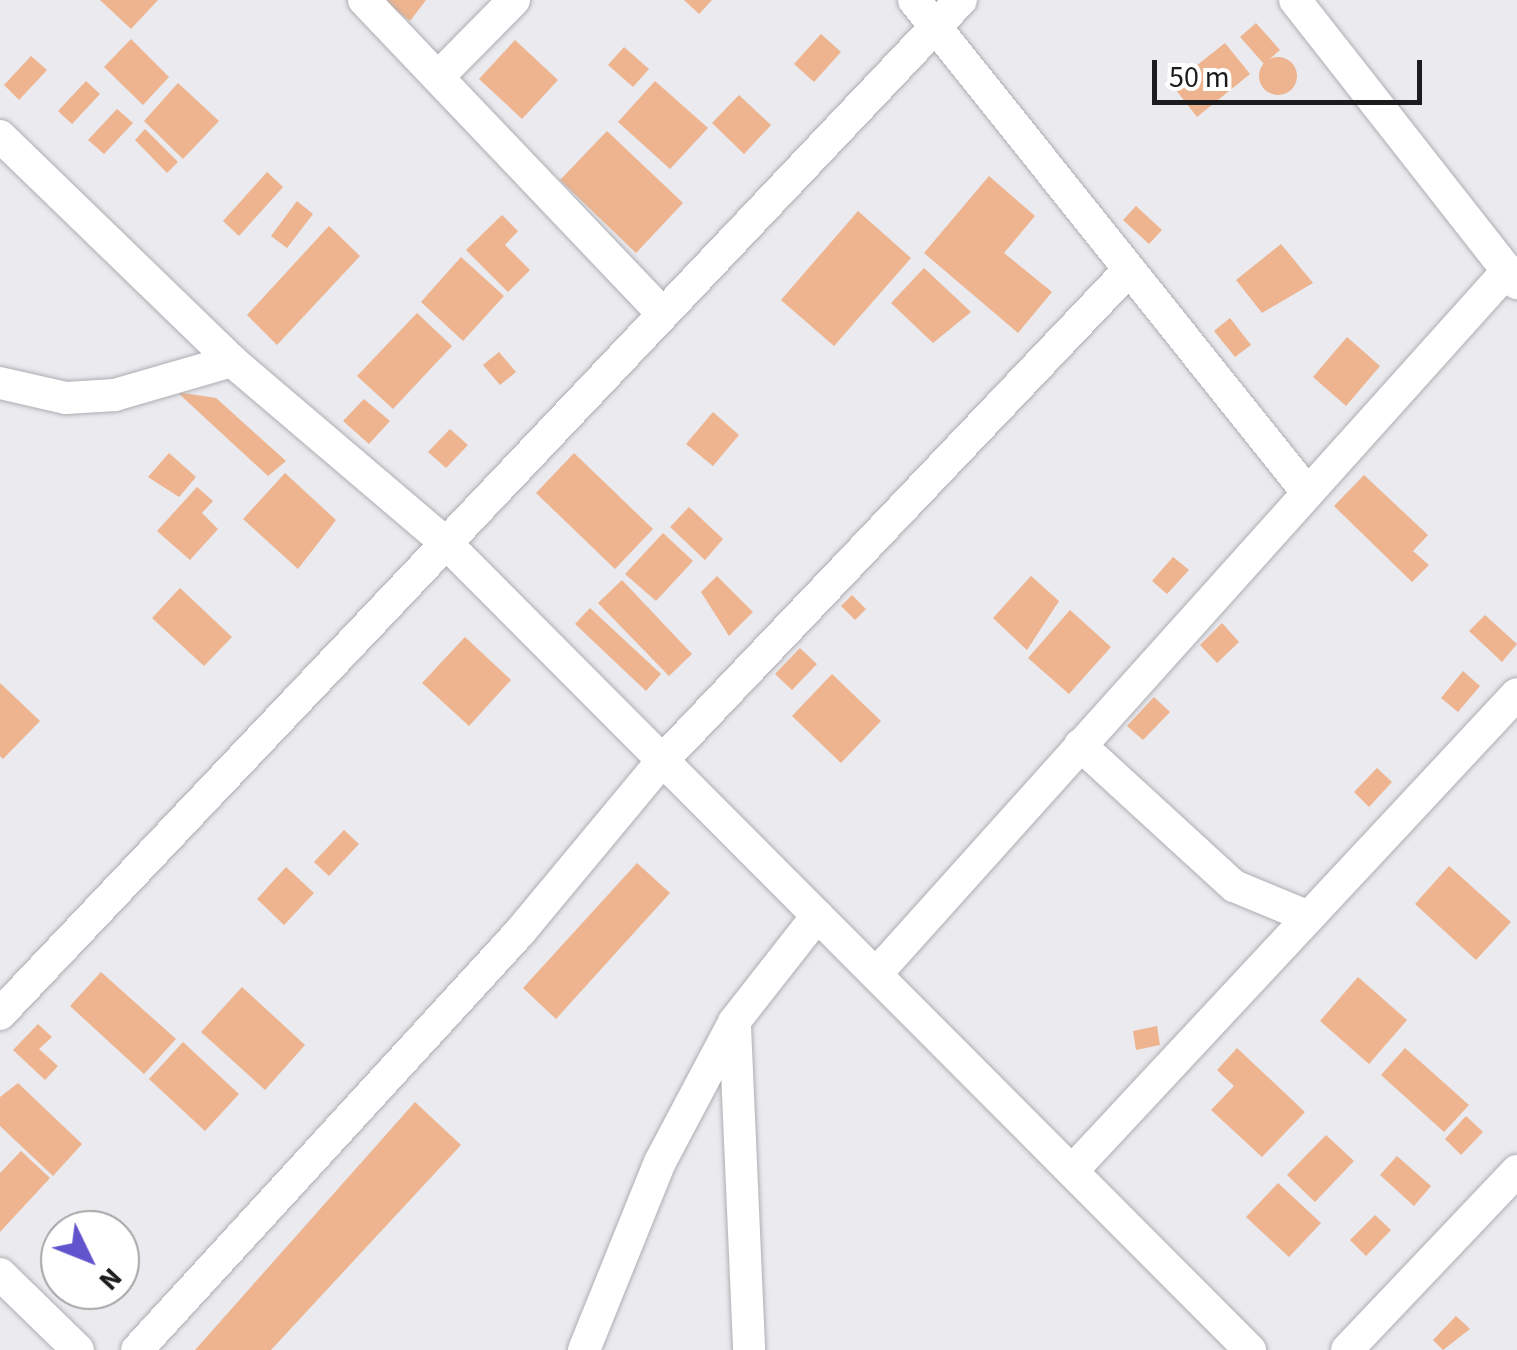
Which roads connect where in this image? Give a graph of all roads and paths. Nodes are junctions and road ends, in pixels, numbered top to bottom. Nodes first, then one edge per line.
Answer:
1 (364, 0) edge
2 (514, 0) edge
3 (914, 0) edge
4 (961, 0) edge
5 (1295, 0) edge
6 (935, 26) junction
7 (440, 74) junction
8 (0, 136) edge
9 (1130, 270) junction
10 (1512, 277) edge
11 (661, 312) junction
12 (232, 362) junction
13 (0, 384) edge
14 (1307, 492) junction
15 (447, 544) junction
16 (1517, 694) edge
17 (1080, 745) junction
18 (662, 760) junction
19 (817, 916) junction
20 (1309, 918) junction
21 (876, 974) junction
22 (0, 1014) edge
23 (734, 1022) junction
24 (1517, 1171) edge
25 (1072, 1172) junction
26 (0, 1274) edge
27 (78, 1350) edge
28 (137, 1350) edge
29 (584, 1350) edge
30 (749, 1350) edge
31 (1250, 1350) edge
32 (1347, 1350) edge

1 - 7 street
2 - 7 street
3 - 6 street
4 - 6 street
5 - 10 street
6 - 9 street
6 - 11 street
7 - 11 street
8 - 12 street
9 - 14 street
9 - 18 street
10 - 14 street
11 - 15 street
12 - 13 street
12 - 15 street
14 - 17 street
15 - 18 street
15 - 22 street
16 - 20 street
17 - 20 street
17 - 21 street
18 - 19 street
18 - 28 street
19 - 21 street
19 - 23 street
20 - 25 street
21 - 25 street
23 - 29 street
23 - 30 street
24 - 32 street
25 - 31 street
26 - 27 street

